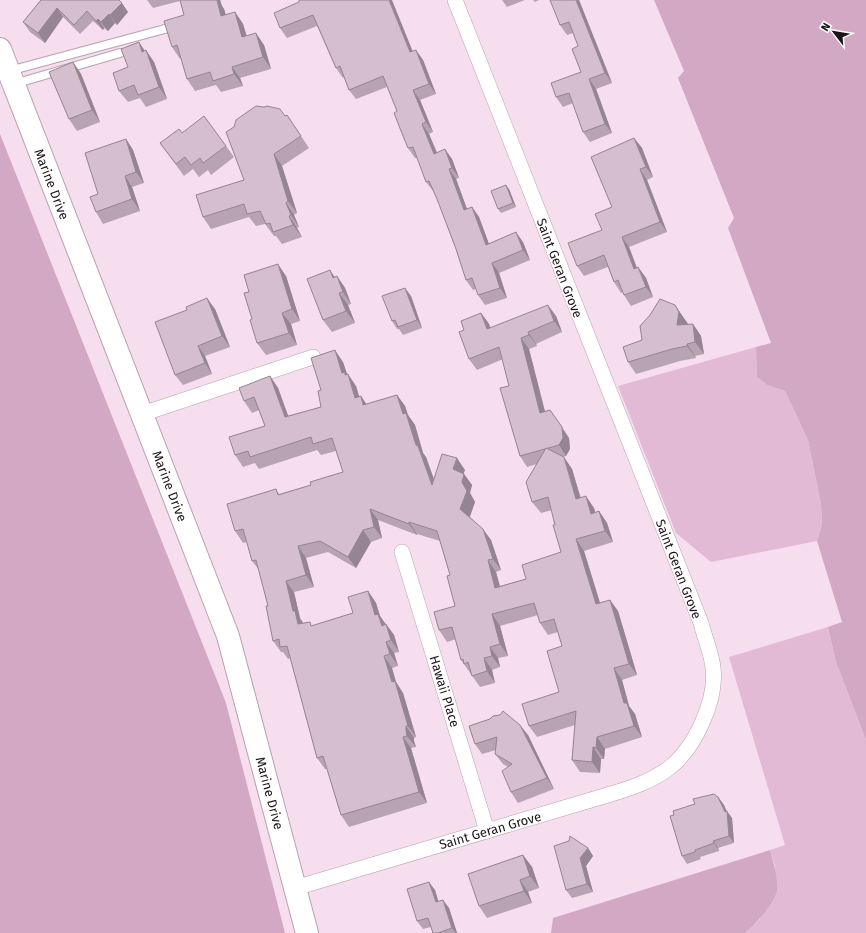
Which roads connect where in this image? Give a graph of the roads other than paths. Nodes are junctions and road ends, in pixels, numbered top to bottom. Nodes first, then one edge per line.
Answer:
1 (455, 0) edge
2 (183, 24) edge
3 (0, 50) edge
4 (120, 53) dead end
5 (11, 78) junction
6 (313, 357) edge
7 (142, 414) junction
8 (402, 552) dead end
9 (487, 831) junction
10 (295, 888) junction
11 (307, 933) edge

1 - 9 street, Saint Geran Grove
2 - 5 lane
3 - 5 street, Marine Drive
4 - 5 lane
5 - 7 street, Marine Drive
6 - 7 street
7 - 10 street, Marine Drive
8 - 9 street, Hawaii Place
9 - 10 street, Saint Geran Grove
10 - 11 street, Marine Drive

